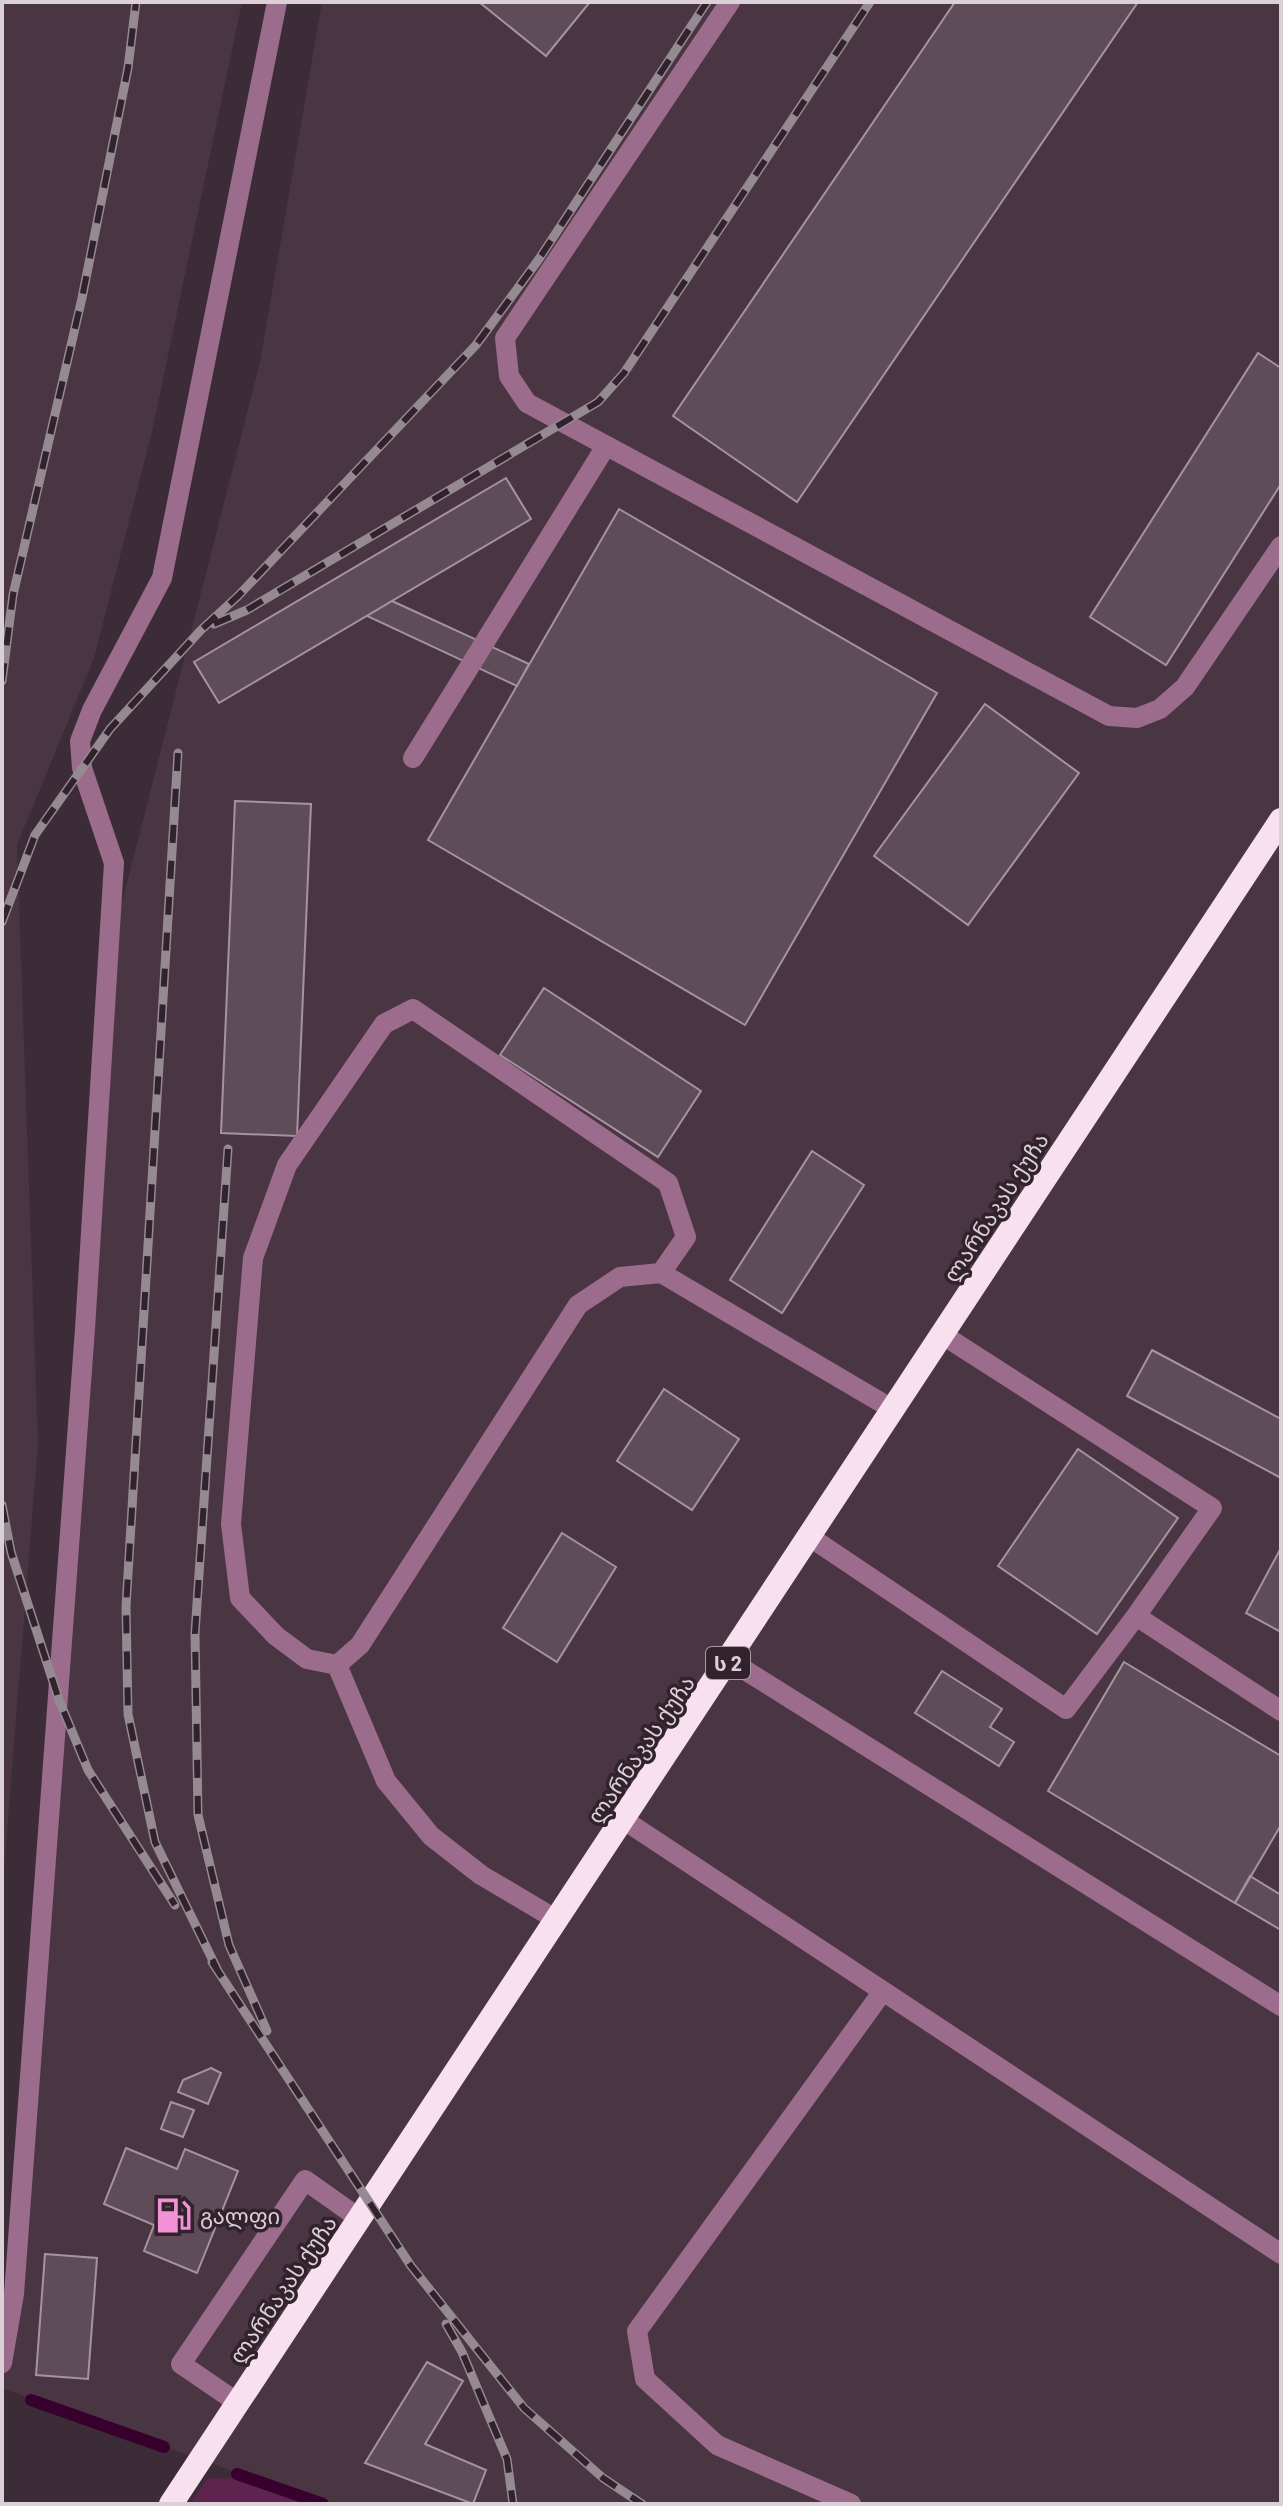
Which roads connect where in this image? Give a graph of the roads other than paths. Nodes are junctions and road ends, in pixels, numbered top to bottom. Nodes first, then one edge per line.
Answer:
1 (277, 2) edge
2 (730, 2) edge
3 (606, 446) junction
4 (1281, 546) edge
5 (413, 758) dead end
6 (1281, 820) edge
7 (661, 1273) junction
8 (943, 1335) junction
9 (894, 1410) junction
10 (810, 1537) junction
11 (1136, 1616) junction
12 (729, 1660) junction
13 (337, 1665) junction
14 (1281, 1711) edge
15 (624, 1820) junction
16 (557, 1920) junction
17 (883, 1991) junction
18 (1281, 2006) edge
19 (360, 2219) junction
20 (1281, 2254) edge
21 (2, 2363) edge
22 (238, 2403) junction
23 (171, 2504) edge
24 (851, 2504) edge

1 - 21 street
2 - 3 street
3 - 4 street
3 - 5 street
6 - 8 highway, ლარნაკას ქუჩა / ს 2
7 - 9 street
7 - 13 street
7 - 13 street
8 - 9 highway, ლარნაკას ქუჩა / ს 2
8 - 11 street
9 - 10 highway, ლარნაკას ქუჩა / ს 2
10 - 11 street
10 - 12 highway, ლარნაკას ქუჩა / ს 2
11 - 14 street
12 - 15 highway, ლარნაკას ქუჩა / ს 2
12 - 18 street
13 - 16 street
15 - 16 highway, ლარნაკას ქუჩა / ს 2
15 - 17 street
16 - 19 highway, ლარნაკას ქუჩა / ს 2
17 - 20 street
17 - 24 street
19 - 22 highway, ლარნაკას ქუჩა / ს 2
19 - 22 street
22 - 23 highway, ლარნაკას ქუჩა / ს 2

